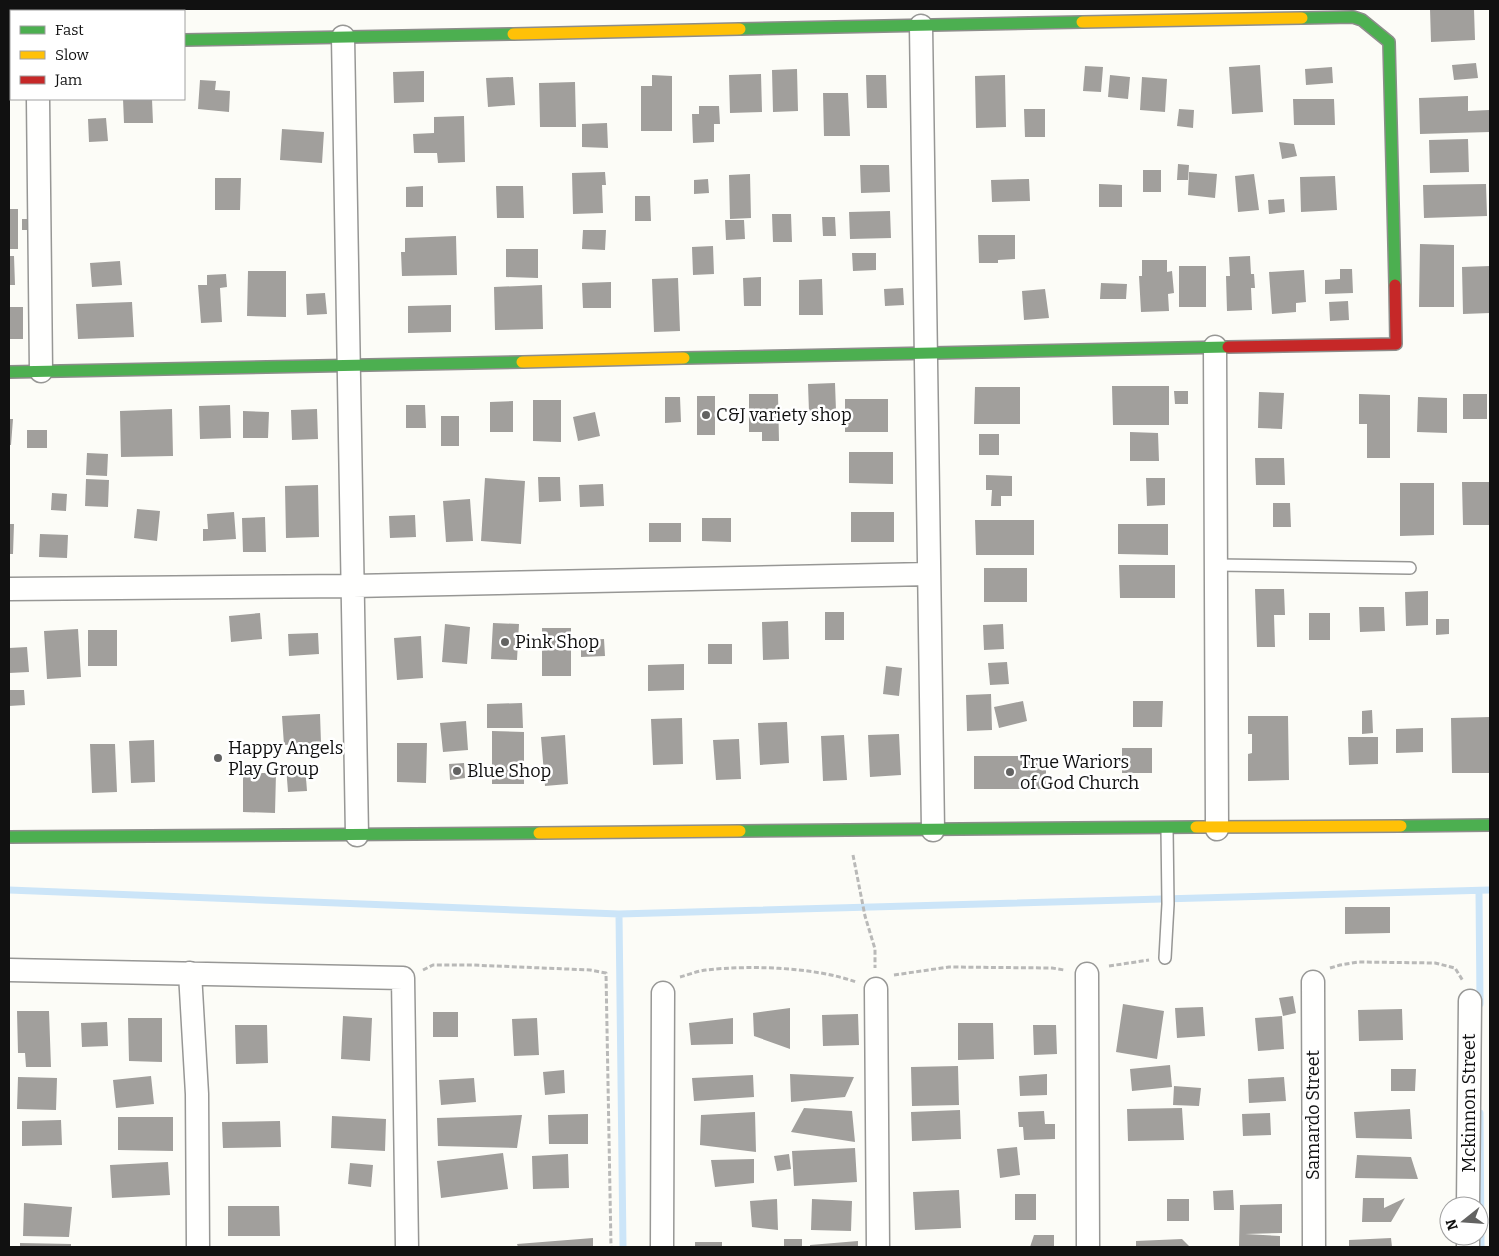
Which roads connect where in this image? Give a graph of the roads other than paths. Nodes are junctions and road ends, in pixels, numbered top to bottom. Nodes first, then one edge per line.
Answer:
1 (921, 26) junction
2 (343, 37) junction
3 (185, 40) edge
4 (38, 100) edge
5 (1215, 347) junction
6 (926, 353) junction
7 (349, 366) junction
8 (41, 371) junction
9 (9, 372) edge
10 (1216, 565) junction
11 (1410, 568) dead end
12 (929, 574) junction
13 (353, 586) junction
14 (9, 589) edge
15 (1490, 825) edge
16 (1166, 829) junction
17 (1217, 829) junction
18 (933, 830) junction
19 (357, 835) junction
20 (9, 837) edge
21 (1165, 958) road end
22 (9, 970) edge
23 (190, 974) junction
24 (1087, 974) road end
25 (1313, 982) road end
26 (876, 989) road end
27 (663, 993) road end
28 (1470, 1001) road end
29 (1468, 1196) edge
30 (198, 1247) edge
31 (407, 1247) edge
32 (662, 1247) edge
33 (878, 1247) edge
34 (1088, 1247) edge
35 (1314, 1247) edge

1 - 2 street
1 - 5 street
1 - 6 street
2 - 3 street
2 - 7 street
4 - 8 street
5 - 6 street
5 - 10 street
6 - 7 street
6 - 12 street
7 - 8 street
7 - 13 street
8 - 9 street
10 - 11 lane
10 - 17 street
12 - 13 street
12 - 18 street
13 - 14 street
13 - 19 street
15 - 17 street
16 - 17 street
16 - 18 street
16 - 21 lane
18 - 19 street
19 - 20 street
22 - 23 street
23 - 30 street
23 - 31 street
24 - 34 street
25 - 35 street, Samardo Street
26 - 33 street
27 - 32 street
28 - 29 street, Mckinnon Street

